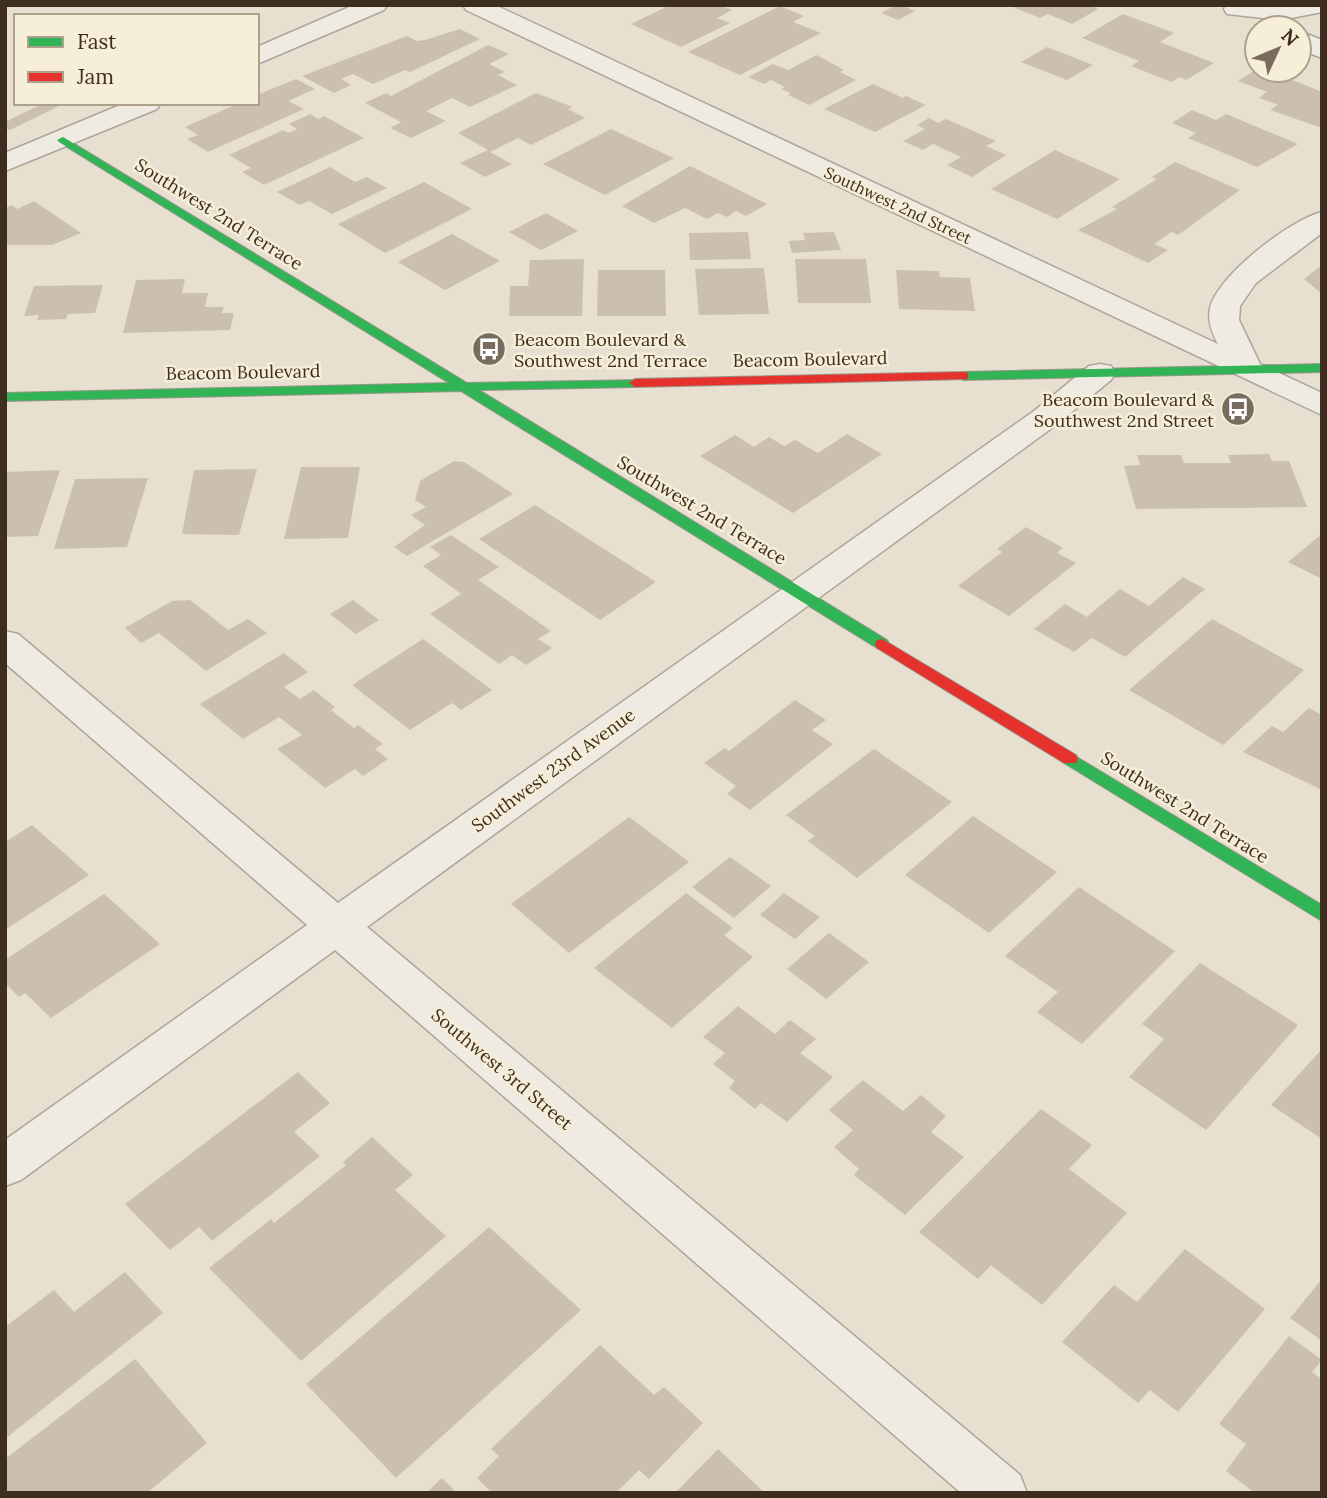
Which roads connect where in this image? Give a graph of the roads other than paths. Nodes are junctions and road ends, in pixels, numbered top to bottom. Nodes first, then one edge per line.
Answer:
1 (375, 5) edge
2 (475, 5) edge
3 (1322, 5) edge
4 (1231, 7) edge
5 (259, 55) edge
6 (143, 105) edge
7 (63, 140) junction
8 (5, 163) edge
9 (1322, 220) edge
10 (1322, 368) edge
11 (1247, 369) junction
12 (1100, 373) junction
13 (462, 386) junction
14 (5, 397) edge
15 (1322, 405) edge
16 (799, 592) junction
17 (5, 643) edge
18 (1322, 914) edge
19 (336, 928) junction
20 (5, 1166) edge
21 (1001, 1493) edge

1 - 5 street
2 - 11 street, Southwest 2nd Street
3 - 4 street
6 - 7 street
7 - 8 street
7 - 13 street, Southwest 2nd Terrace
9 - 11 street
10 - 11 street, Beacom Boulevard
11 - 12 street, Beacom Boulevard
11 - 15 street, Southwest 2nd Street
12 - 13 street, Beacom Boulevard
12 - 16 street, Southwest 23rd Avenue
13 - 14 street, Beacom Boulevard
13 - 16 street, Southwest 2nd Terrace
16 - 18 street, Southwest 2nd Terrace
16 - 19 street, Southwest 23rd Avenue
17 - 19 street, Southwest 3rd Street
19 - 20 street, Southwest 23rd Avenue
19 - 21 street, Southwest 3rd Street

